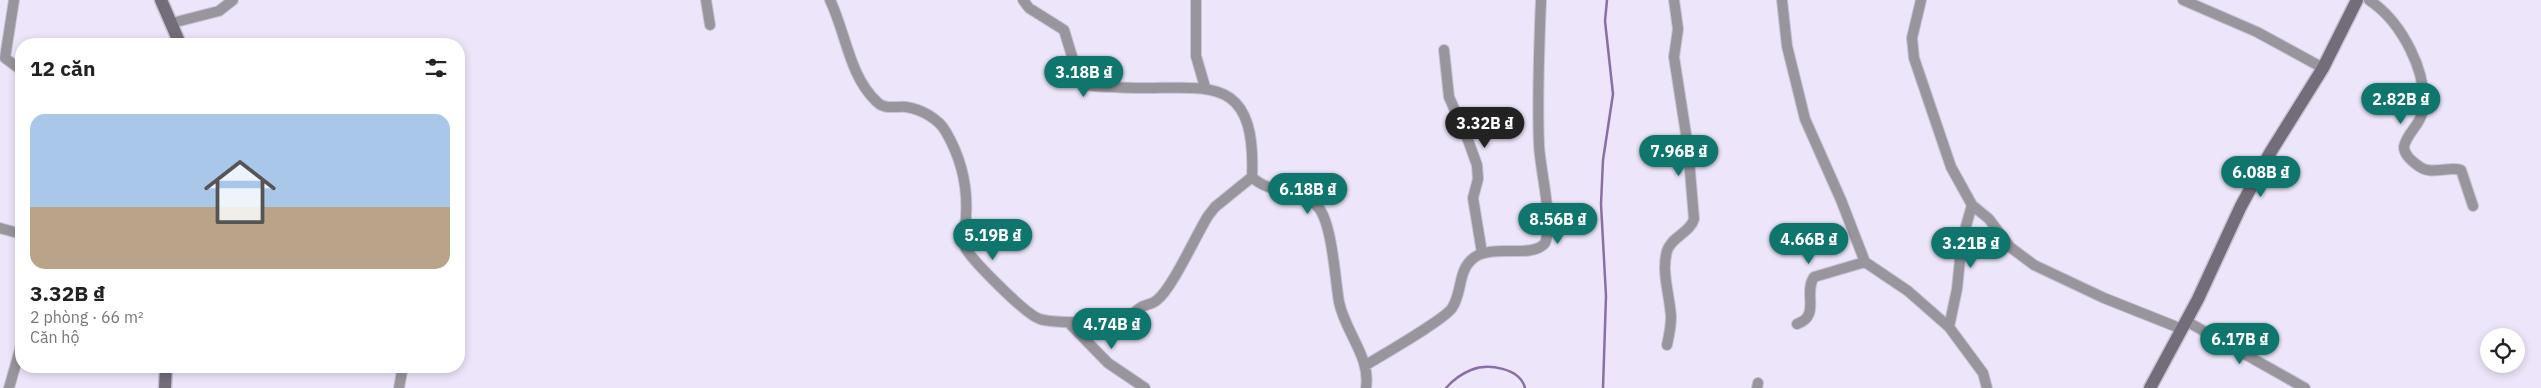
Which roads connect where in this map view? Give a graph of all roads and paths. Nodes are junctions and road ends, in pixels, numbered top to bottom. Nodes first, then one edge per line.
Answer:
1 (14, 0) edge
2 (161, 0) edge
3 (233, 0) edge
4 (706, 0) edge
5 (830, 0) edge
6 (1023, 0) edge
7 (1196, 0) edge
8 (1541, 0) edge
9 (1674, 0) edge
10 (1782, 0) edge
11 (1921, 0) edge
12 (2183, 0) edge
13 (2358, 0) edge
14 (2369, 0) edge
15 (172, 23) junction
16 (710, 25) dead end
17 (178, 38) edge
18 (1444, 50) dead end
19 (15, 66) edge
20 (2323, 68) junction
21 (1205, 87) junction
22 (1252, 177) junction
23 (1972, 205) junction
24 (2473, 206) dead end
25 (0, 228) edge
26 (15, 232) edge
27 (1482, 253) junction
28 (1865, 262) junction
29 (1069, 323) junction
30 (1797, 324) dead end
31 (2184, 325) junction
32 (1949, 327) junction
33 (1668, 345) dead end
34 (1366, 365) junction
35 (15, 367) edge
36 (166, 373) edge
37 (402, 373) edge
38 (9, 388) edge
39 (165, 388) edge
40 (399, 388) edge
41 (1145, 388) edge
42 (1366, 388) edge
43 (1987, 388) edge
44 (2150, 388) edge
45 (2305, 388) edge

1 - 19 street
2 - 15 street
3 - 15 street
4 - 16 street
5 - 29 street
6 - 21 street
7 - 21 street
8 - 27 street
9 - 33 street
10 - 28 street
11 - 23 street
12 - 20 street
13 - 20 street
14 - 24 street
15 - 17 street
18 - 27 street
20 - 31 street
21 - 22 street
22 - 29 street
22 - 34 street
23 - 31 street
23 - 32 street
25 - 26 street
27 - 34 street
28 - 30 street
28 - 32 street
29 - 41 street
31 - 44 street
31 - 45 street
32 - 43 street
34 - 42 street
35 - 38 street
36 - 39 street
37 - 40 street

